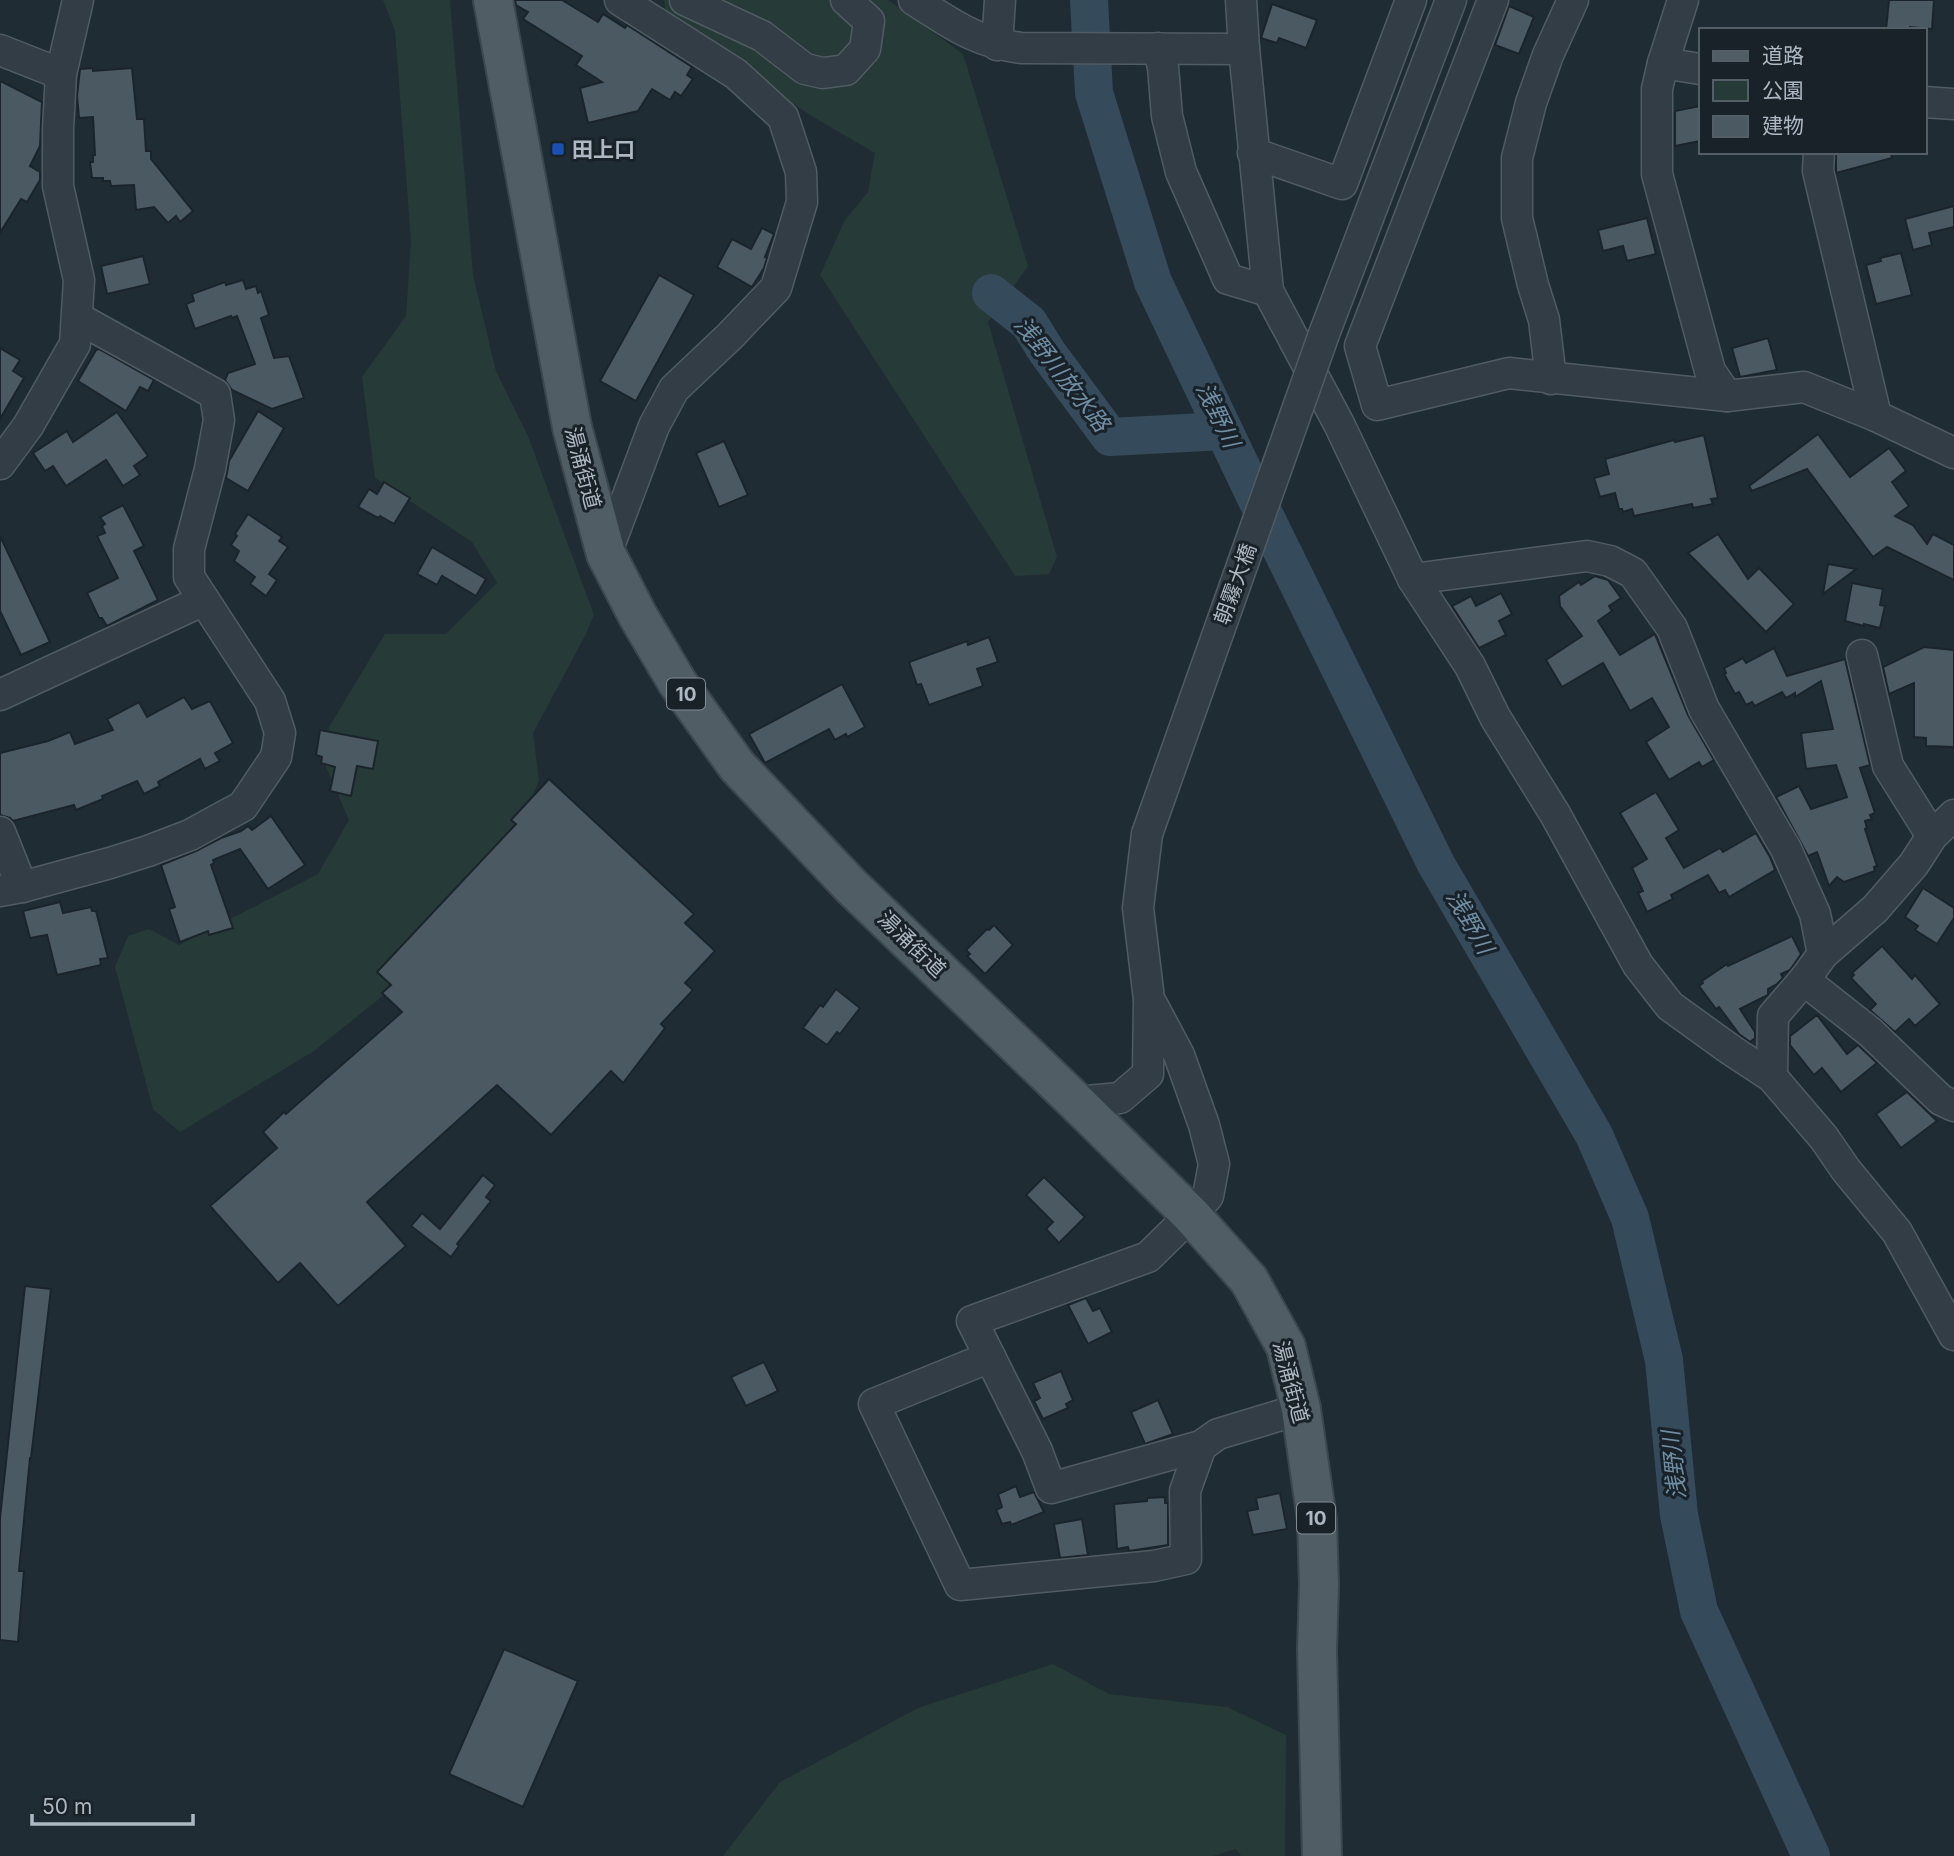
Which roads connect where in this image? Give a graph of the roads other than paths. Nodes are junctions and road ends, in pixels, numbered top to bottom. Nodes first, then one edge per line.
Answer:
1 (78, 0) edge
2 (493, 0) edge
3 (620, 0) edge
4 (685, 0) edge
5 (846, 0) edge
6 (914, 0) edge
7 (1000, 0) edge
8 (1241, 0) edge
9 (1411, 0) edge
10 (1451, 0) edge
11 (1493, 0) edge
12 (1573, 0) edge
13 (1683, 0) edge
14 (1009, 46) junction
15 (1153, 48) junction
16 (1244, 49) junction
17 (0, 50) edge
18 (1663, 63) junction
19 (1699, 69) edge
20 (61, 74) junction
21 (1926, 102) edge
22 (1954, 104) edge
23 (1253, 153) junction
24 (1819, 154) edge
25 (1268, 291) junction
26 (78, 318) junction
27 (1551, 379) junction
28 (1727, 396) junction
29 (1876, 416) junction
30 (1954, 453) edge
31 (0, 464) edge
32 (607, 554) junction
33 (1413, 579) junction
34 (204, 600) junction
35 (1862, 655) dead end
36 (0, 695) edge
37 (1954, 816) edge
38 (0, 832) edge
39 (1932, 836) junction
40 (11, 889) edge
41 (1823, 954) junction
42 (1804, 981) junction
43 (1149, 999) junction
44 (1772, 1077) junction
45 (1076, 1102) junction
46 (1954, 1106) edge
47 (1191, 1215) junction
48 (1954, 1335) edge
49 (990, 1357) junction
50 (1301, 1409) junction
51 (1201, 1446) junction
52 (1322, 1856) edge

1 - 20 street
2 - 32 main road, 湯涌街道 / 10
3 - 32 street
4 - 5 street
6 - 14 street
7 - 14 street
8 - 16 street
9 - 23 street
10 - 43 street, 朝霧大橋, bridge
11 - 27 street
12 - 27 street
13 - 18 street
14 - 15 street
15 - 16 street
15 - 25 street
16 - 23 street
17 - 20 street
18 - 19 street
18 - 28 street
20 - 26 street
21 - 22 street
23 - 25 street
24 - 29 street
25 - 33 street
26 - 31 street
26 - 34 street
27 - 28 street
28 - 29 street
29 - 30 street
32 - 45 main road, 湯涌街道 / 10
33 - 41 street
33 - 44 street
34 - 36 street
34 - 40 street
35 - 39 street
37 - 39 street
38 - 40 street
39 - 41 street
41 - 42 street
42 - 44 street
42 - 46 street
43 - 45 street
43 - 47 street
44 - 48 street
45 - 47 main road, 湯涌街道 / 10
47 - 49 street
47 - 50 main road, 湯涌街道 / 10
49 - 51 street
49 - 51 street
50 - 51 street
50 - 52 main road, 湯涌街道 / 10

